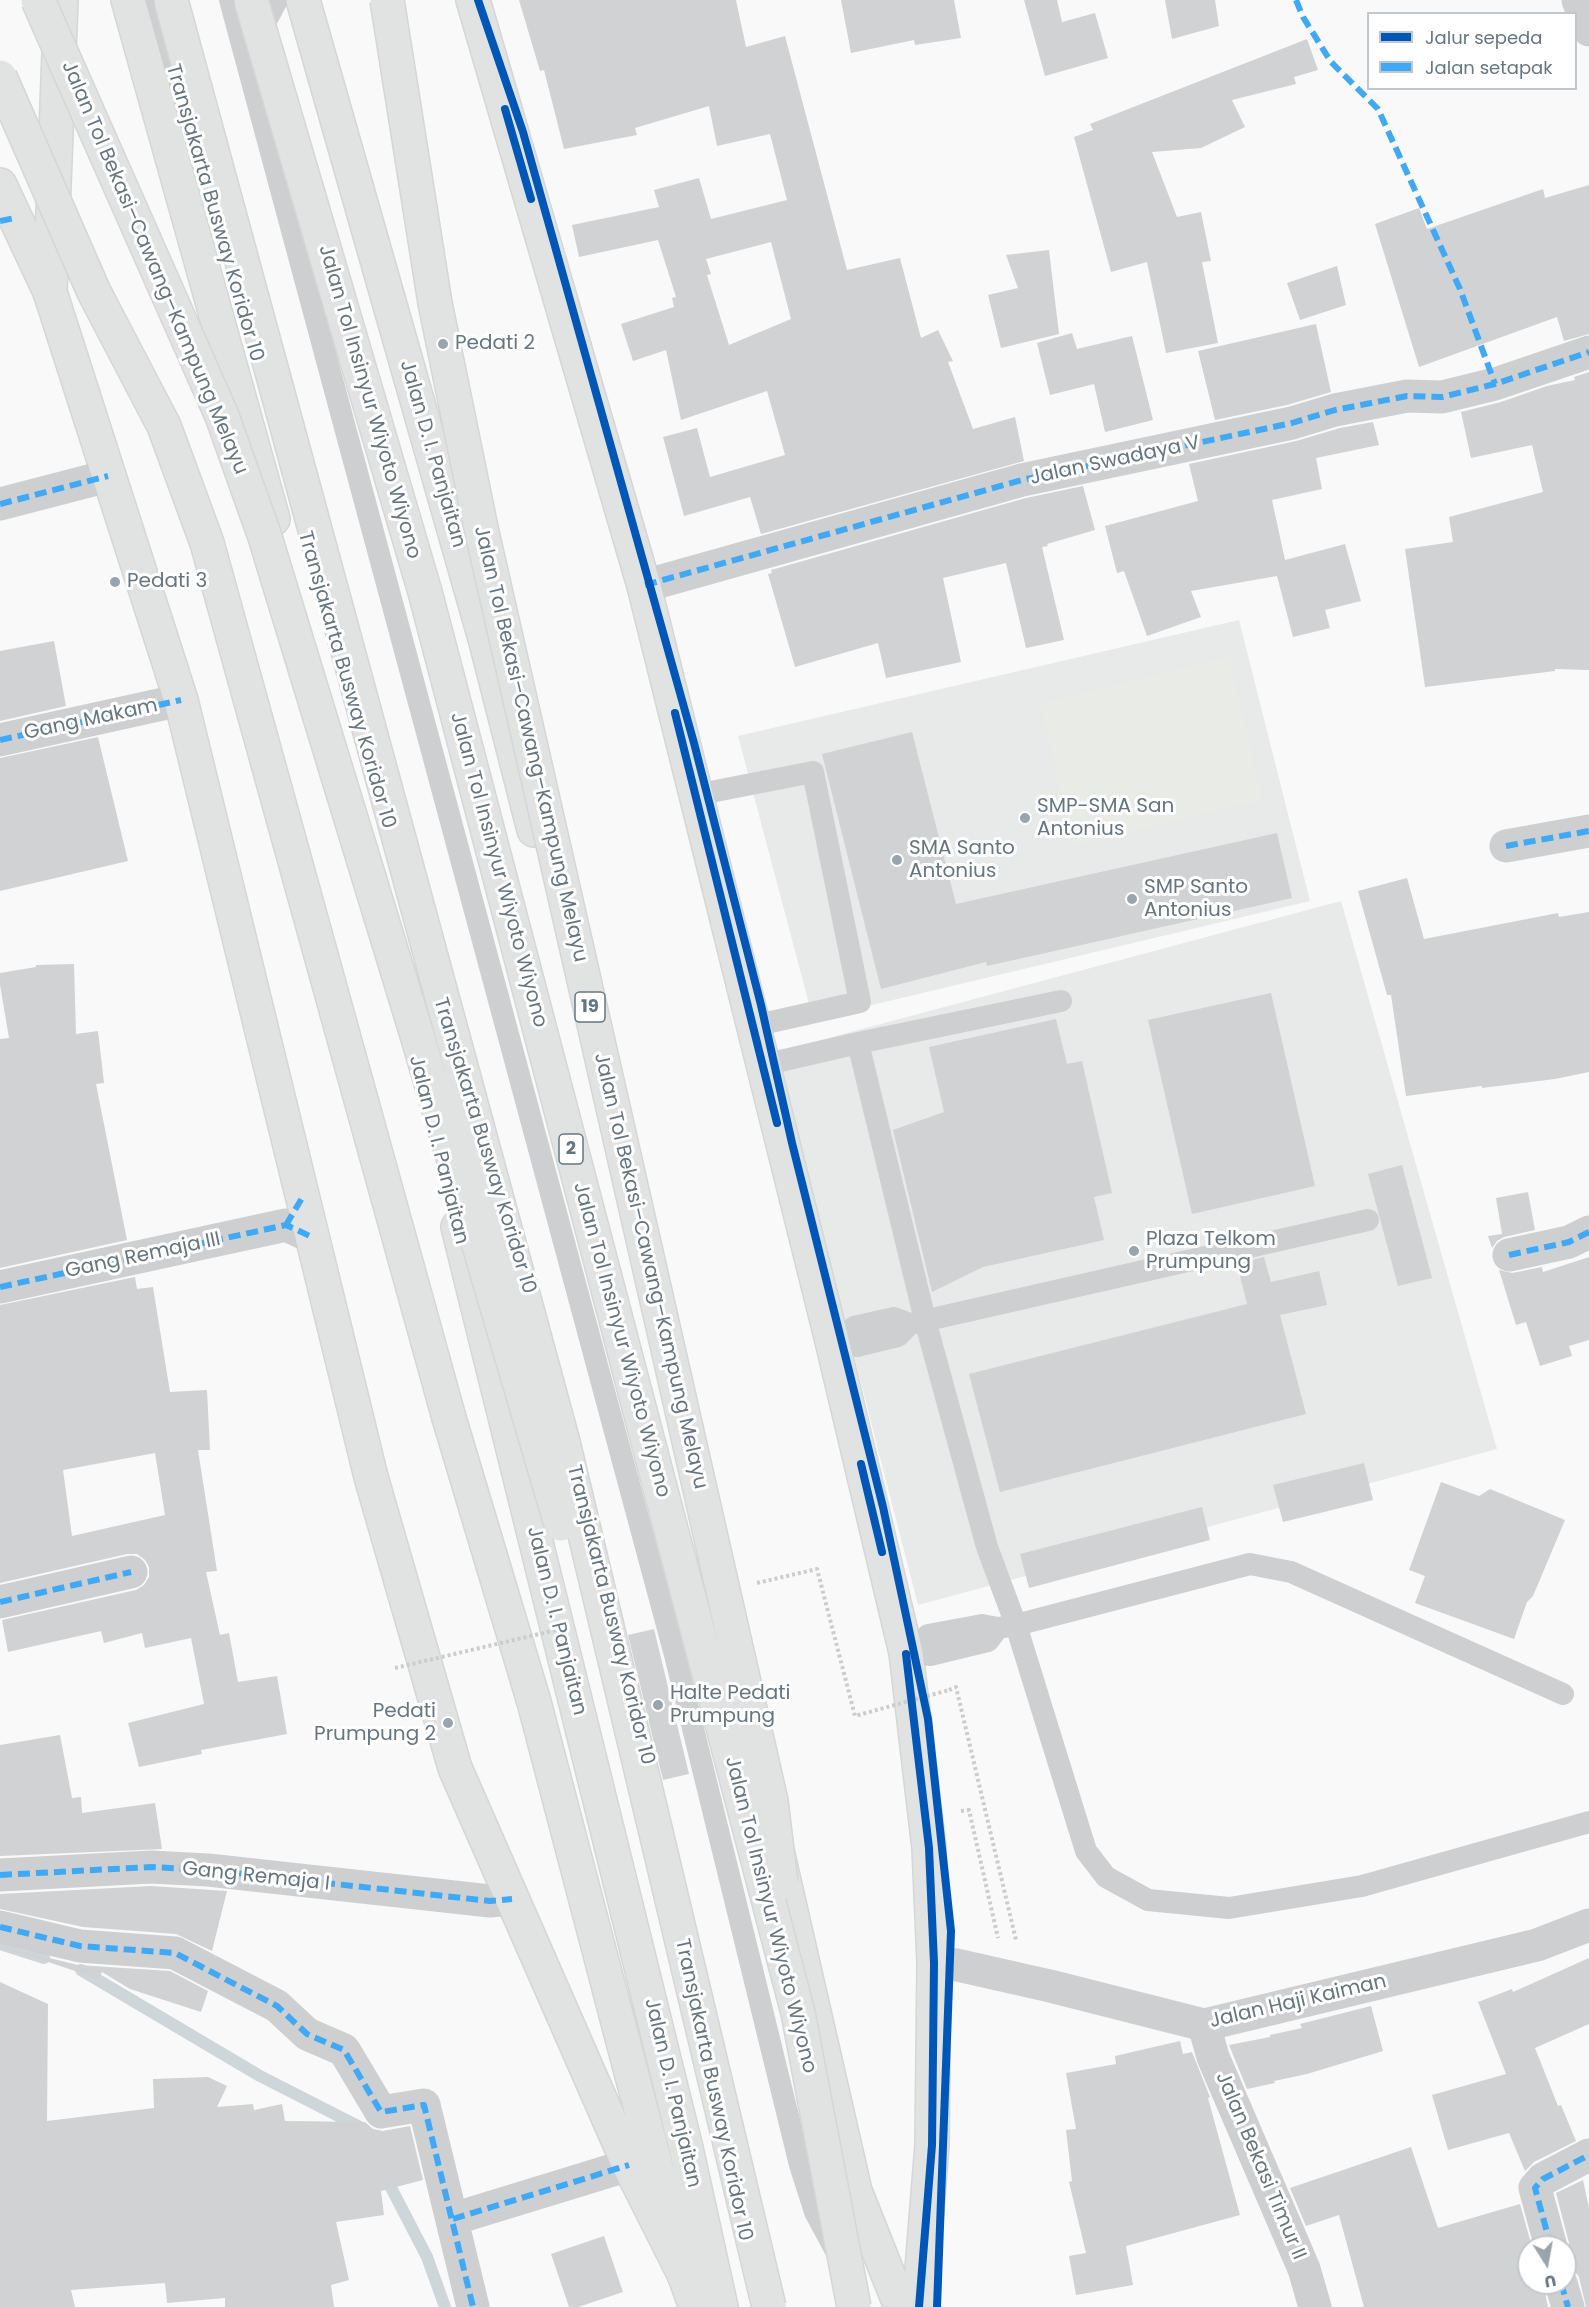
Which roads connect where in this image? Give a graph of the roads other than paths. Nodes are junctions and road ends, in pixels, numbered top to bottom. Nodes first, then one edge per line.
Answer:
1 (38, 0) edge
2 (60, 0) edge
3 (128, 0) edge
4 (151, 0) edge
5 (171, 0) edge
6 (230, 0) edge
7 (251, 0) edge
8 (277, 0) edge
9 (303, 0) edge
10 (387, 0) edge
11 (473, 0) edge
12 (1578, 0) edge
13 (1589, 30) edge
14 (249, 66) junction
15 (0, 77) edge
16 (0, 185) edge
17 (8, 219) edge
18 (50, 292) junction
19 (1589, 352) edge
20 (108, 476) junction
21 (0, 504) edge
22 (644, 586) junction
23 (181, 700) junction
24 (0, 740) edge
25 (695, 795) junction
26 (1589, 831) edge
27 (1506, 846) dead end
28 (1061, 1001) dead end
29 (753, 1026) junction
30 (858, 1043) junction
31 (763, 1065) junction
32 (300, 1220) junction
33 (1368, 1220) dead end
34 (1589, 1232) edge
35 (1509, 1255) dead end
36 (0, 1287) edge
37 (917, 1322) junction
38 (836, 1340) junction
39 (131, 1572) dead end
40 (0, 1602) edge
41 (1007, 1626) junction
42 (910, 1652) junction
43 (1563, 1694) dead end
44 (1589, 1822) edge
45 (0, 1875) edge
46 (512, 1899) junction
47 (676, 1918) junction
48 (1589, 1925) edge
49 (0, 1927) edge
50 (934, 1963) junction
51 (798, 2013) junction
52 (1204, 2025) junction
53 (1589, 2154) edge
54 (629, 2165) junction
55 (453, 2219) junction
56 (1548, 2235) edge
57 (684, 2274) junction
58 (473, 2307) edge
59 (696, 2307) edge
60 (721, 2307) edge
61 (758, 2307) edge
62 (769, 2307) edge
63 (854, 2307) edge
64 (866, 2307) edge
65 (901, 2307) edge
66 (919, 2307) edge
67 (1315, 2307) edge

1 - 47 main road, Jalan Tol Bekasi–Cawang–Kampung Melayu, bridge
2 - 18 main road
3 - 60 main road, Jalan D. I. Panjaitan
4 - 61 lane, Transjakarta Busway Koridor 10
5 - 47 main road, bridge
6 - 14 lane
7 - 51 main road, Jalan Tol Insinyur Wiyoto Wiyono / 2, bridge
8 - 14 lane
9 - 65 main road, Jalan D. I. Panjaitan
10 - 51 main road, Jalan Tol Bekasi–Cawang–Kampung Melayu / 19, bridge
11 - 22 main road
12 - 13 street
14 - 64 lane
15 - 57 main road, bridge
16 - 17 main road
17 - 18 main road
18 - 20 main road
19 - 22 street, Jalan Swadaya V
20 - 21 street
20 - 23 main road
22 - 25 main road
23 - 24 street, Gang Makam
23 - 32 main road
25 - 29 main road
25 - 29 lane
26 - 27 street
28 - 30 lane
29 - 31 main road
30 - 31 lane
30 - 37 lane
31 - 38 main road
32 - 36 street, Gang Remaja III
32 - 46 main road
33 - 37 lane
34 - 35 street
37 - 38 lane
37 - 41 lane
38 - 42 main road
39 - 40 street
41 - 42 lane
41 - 43 lane
41 - 44 lane
42 - 50 main road
45 - 46 street, Gang Remaja I
46 - 54 main road
47 - 62 main road, bridge
48 - 52 street, Jalan Haji Kaiman
49 - 55 street
50 - 52 street, Jalan Haji Kaiman
50 - 66 main road
51 - 63 main road, Jalan Tol Insinyur Wiyoto Wiyono / 2, bridge
52 - 67 street, Jalan Bekasi Timur II
53 - 56 street
54 - 55 street
54 - 57 main road
55 - 58 street
57 - 59 main road

